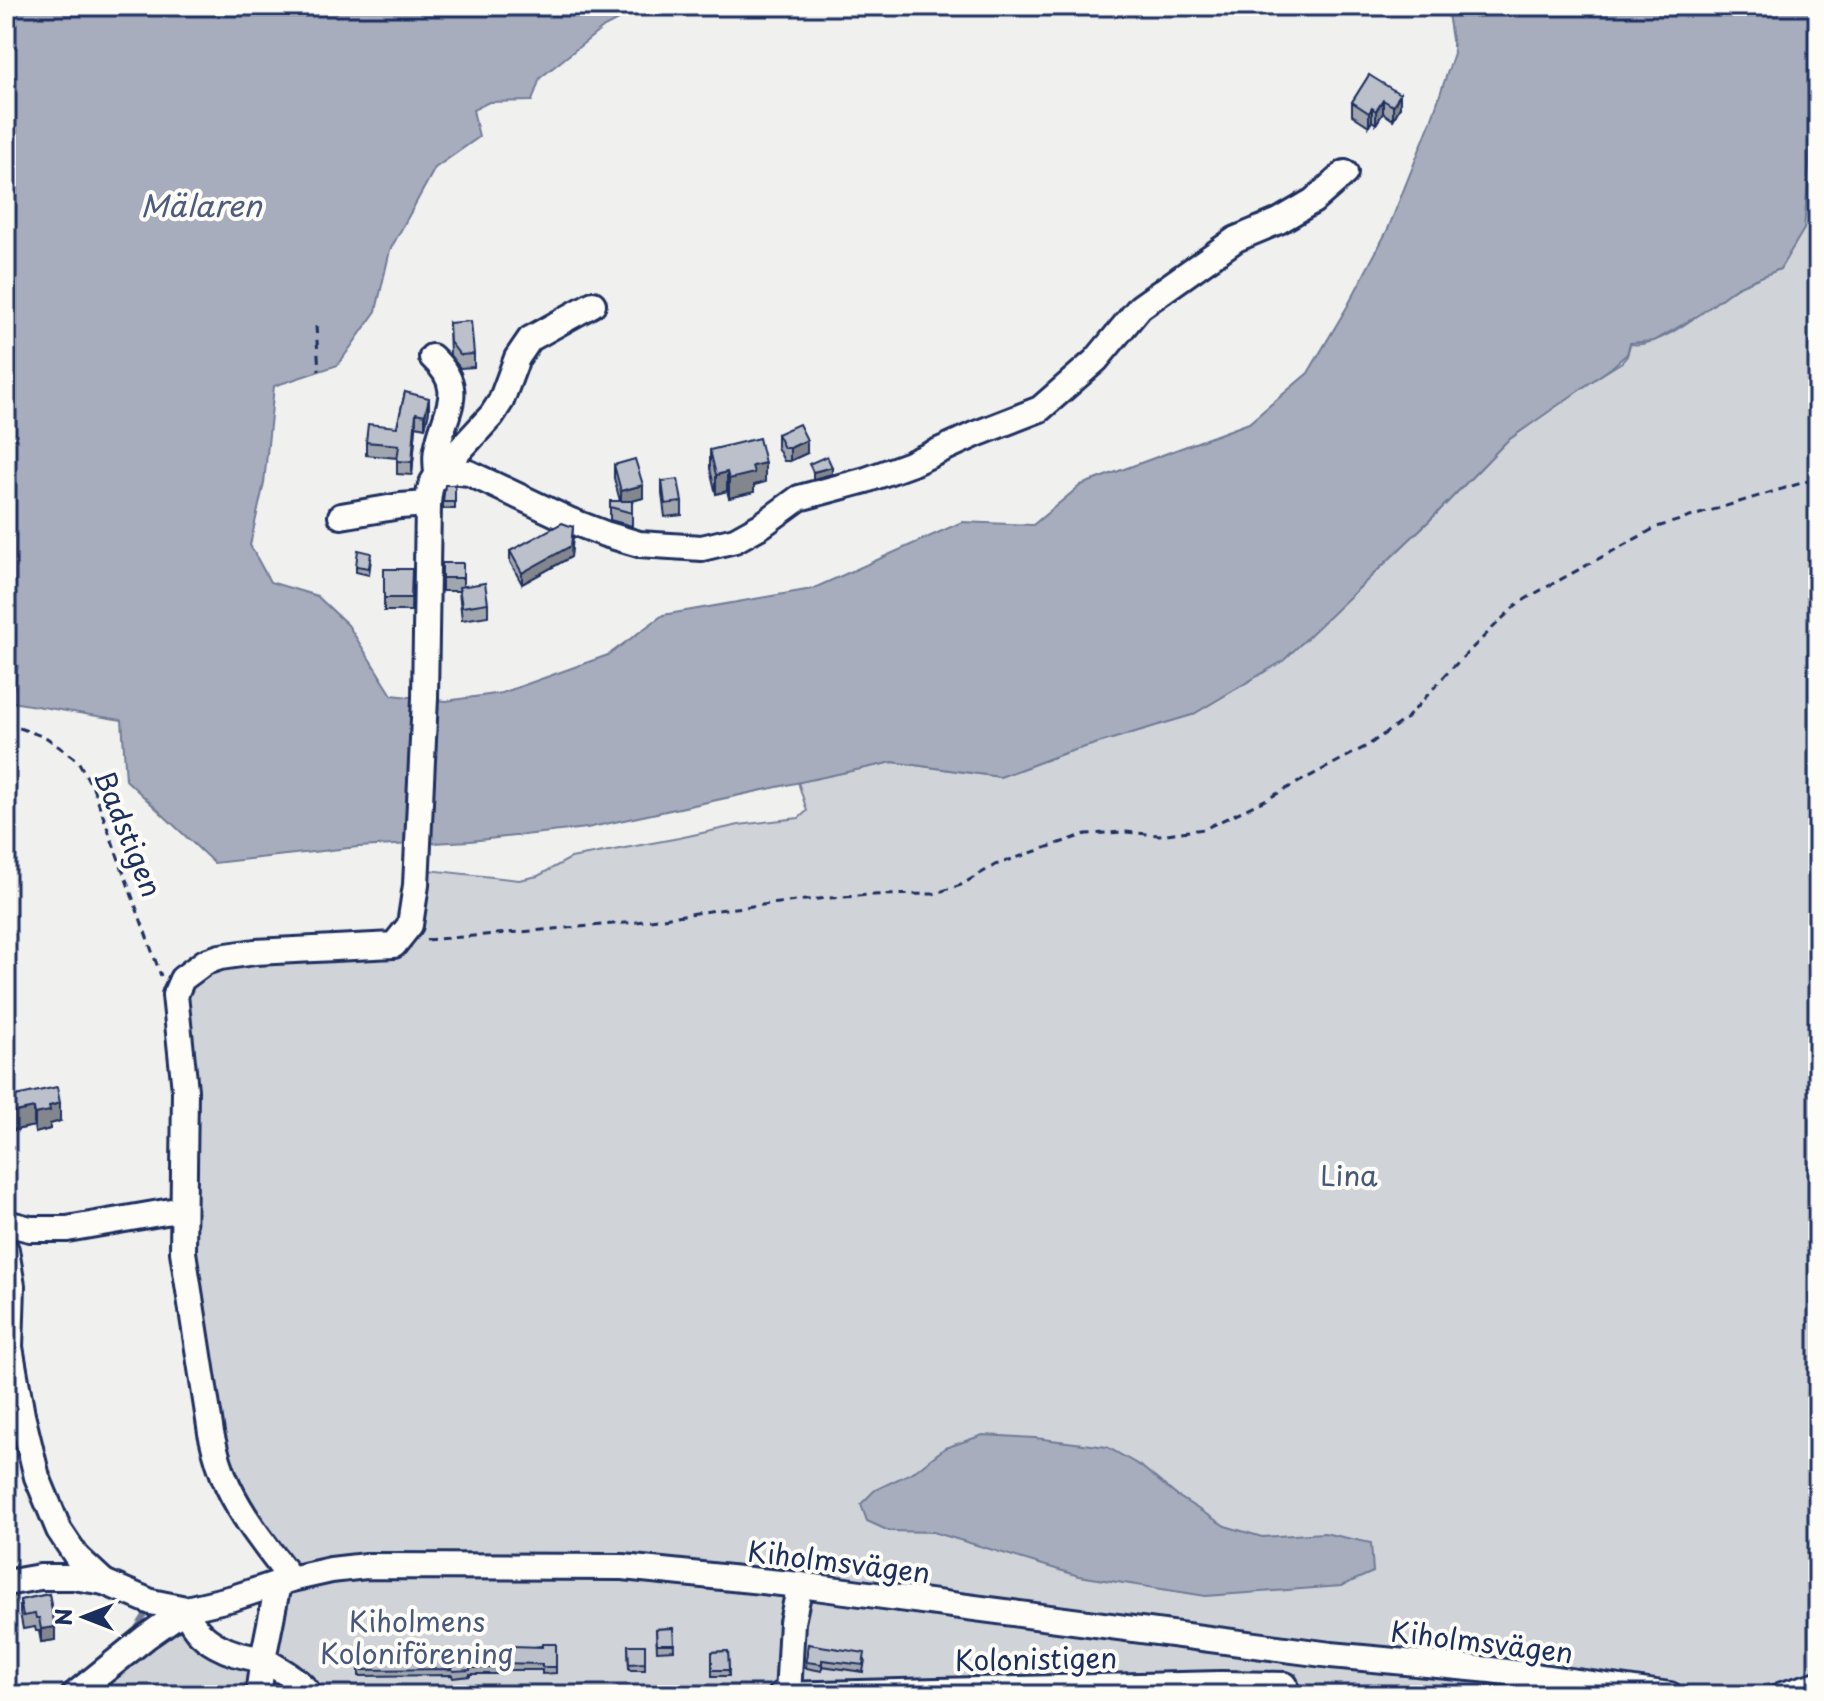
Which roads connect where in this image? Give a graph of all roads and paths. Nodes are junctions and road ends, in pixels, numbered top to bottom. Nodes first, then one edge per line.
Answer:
1 (1345, 173) dead end
2 (593, 304) dead end
3 (316, 326) dead end
4 (432, 357) dead end
5 (319, 371) dead end
6 (444, 473) junction
7 (1818, 478) edge
8 (428, 504) junction
9 (341, 516) dead end
10 (6, 723) edge
11 (394, 945) junction
12 (175, 995) junction
13 (183, 1209) junction
14 (6, 1223) edge
15 (6, 1250) edge
16 (9, 1358) edge
17 (284, 1581) junction
18 (104, 1582) junction
19 (6, 1583) edge
20 (800, 1585) junction
21 (186, 1609) junction
22 (1292, 1650) junction
23 (263, 1659) junction
24 (1818, 1684) edge
25 (1285, 1690) edge
26 (74, 1695) edge
27 (258, 1695) edge
28 (310, 1695) edge
29 (780, 1695) edge
30 (788, 1695) edge
31 (1670, 1695) edge
32 (1782, 1695) edge

1 - 6 street
2 - 6 street
3 - 5 path
4 - 6 street
6 - 8 street
7 - 11 path
8 - 9 street
8 - 11 street
10 - 12 path, Badstigen
11 - 12 street
12 - 13 street
13 - 14 street
13 - 17 street
15 - 16 street
16 - 18 street
17 - 20 street, Kiholmsvägen
17 - 21 street, Kiholmsvägen
17 - 23 street
18 - 19 street, Kiholmsvägen
18 - 21 street, Kiholmsvägen
20 - 22 street, Kiholmsvägen
20 - 30 street
21 - 23 street
21 - 26 street
22 - 25 street
22 - 31 street, Kiholmsvägen
23 - 27 street
23 - 28 street
24 - 32 street
25 - 30 street, Kolonistigen
29 - 30 street, Kolonistigen

